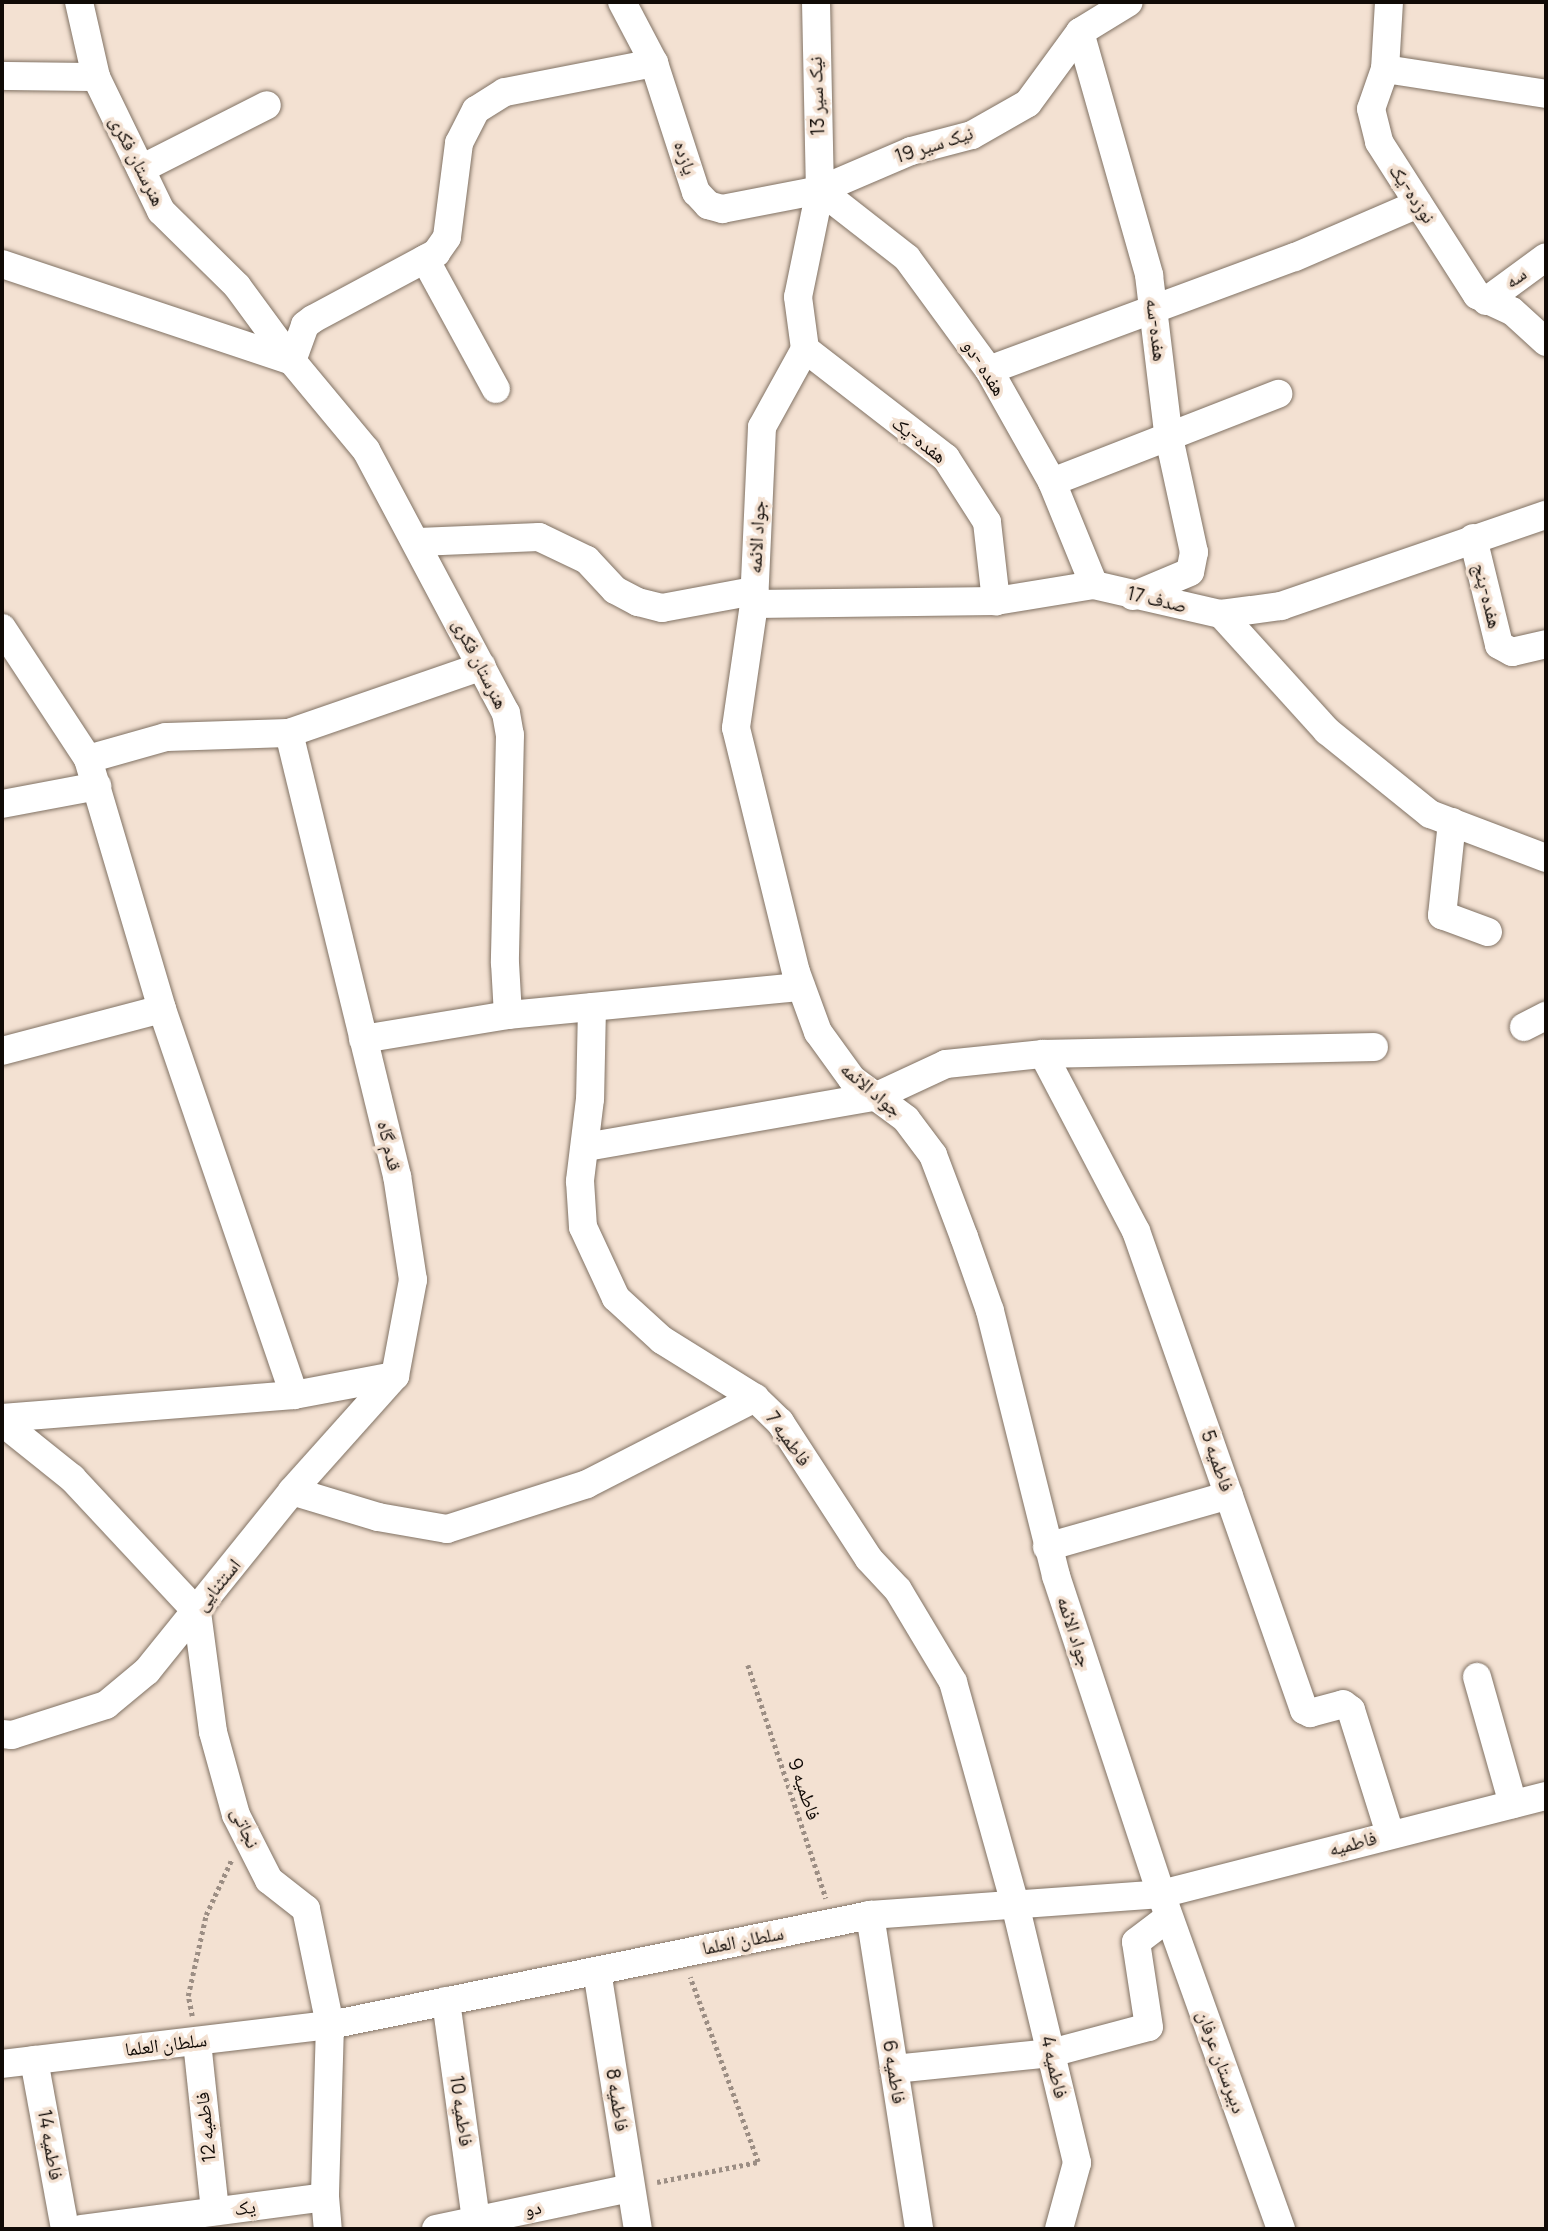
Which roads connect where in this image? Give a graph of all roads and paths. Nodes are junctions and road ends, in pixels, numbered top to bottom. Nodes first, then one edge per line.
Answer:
1 (79, 2) edge
2 (622, 2) edge
3 (816, 2) edge
4 (1129, 2) edge
5 (1389, 2) edge
6 (1080, 32) junction
7 (654, 63) junction
8 (1385, 69) junction
9 (2, 76) edge
10 (96, 77) junction
11 (1546, 94) edge
12 (267, 105) dead end
13 (141, 169) junction
14 (820, 190) junction
15 (1418, 205) junction
16 (1546, 257) edge
17 (425, 258) junction
18 (2, 264) edge
19 (1486, 301) junction
20 (1153, 307) junction
21 (1546, 342) edge
22 (805, 349) junction
23 (292, 360) junction
24 (989, 370) junction
25 (496, 388) dead end
26 (1278, 394) dead end
27 (1168, 433) junction
28 (1052, 482) junction
29 (1546, 515) edge
30 (1473, 538) junction
31 (418, 542) junction
32 (1094, 585) junction
33 (1133, 596) junction
34 (754, 598) junction
35 (996, 601) junction
36 (1221, 614) junction
37 (2, 628) edge
38 (1546, 645) edge
39 (482, 666) junction
40 (289, 733) junction
41 (88, 759) junction
42 (97, 786) junction
43 (2, 804) edge
44 (1452, 822) junction
45 (1546, 858) edge
46 (1488, 932) dead end
47 (801, 987) junction
48 (592, 1007) junction
49 (162, 1009) junction
50 (508, 1016) junction
51 (363, 1038) junction
52 (1374, 1047) dead end
53 (2, 1051) edge
54 (1043, 1054) junction
55 (877, 1096) junction
56 (586, 1147) junction
57 (395, 1376) junction
58 (294, 1395) junction
59 (755, 1398) junction
60 (2, 1420) edge
61 (292, 1491) junction
62 (1229, 1496) junction
63 (1047, 1547) junction
64 (197, 1612) junction
65 (748, 1665) dead end
66 (1477, 1677) dead end
67 (2, 1734) edge
68 (1546, 1796) edge
69 (1513, 1804) junction
70 (245, 1832) junction
71 (1390, 1834) junction
72 (1015, 1904) junction
73 (1165, 1905) junction
74 (870, 1915) junction
75 (834, 1922) junction
76 (681, 1954) junction
77 (597, 1971) junction
78 (446, 2001) junction
79 (330, 2025) junction
80 (197, 2042) junction
81 (1051, 2053) junction
82 (34, 2060) junction
83 (2, 2064) edge
84 (894, 2069) junction
85 (630, 2188) junction
86 (324, 2197) junction
87 (215, 2211) junction
88 (476, 2221) junction
89 (113, 2227) edge
90 (1273, 2228) edge
91 (65, 2229) edge
92 (82, 2229) edge
93 (328, 2229) edge
94 (436, 2229) edge
95 (638, 2229) edge
96 (919, 2229) edge
97 (1059, 2229) edge

1 - 10 street, هنرستان فکری
2 - 7 street, یازده
3 - 14 street, نیک سیر 13
4 - 6 street, نیک سیر 19
5 - 8 street, نوزده-یک
6 - 14 street, نیک سیر 19
6 - 20 street, هفده-سه
7 - 14 street, یازده
7 - 17 street
8 - 11 street
8 - 15 street, نوزده-یک
9 - 10 street
10 - 13 street, هنرستان فکری
12 - 13 street
13 - 23 street, هنرستان فکری
14 - 22 street
14 - 24 street, هفده -دو
15 - 19 street, نوزده-یک
15 - 20 street
16 - 19 street, سه
17 - 23 street
17 - 25 street
18 - 23 street
19 - 21 street, نوزده-یک
20 - 24 street
20 - 27 street, هفده-سه
22 - 34 street, جواد الائمه
22 - 35 street, هفده-یک
23 - 31 street, هنرستان فکری
24 - 28 street, هفده -دو
26 - 27 street
27 - 28 street
27 - 33 street, هفده-سه
28 - 32 street, هفده -دو
29 - 30 street, صدف 17
30 - 36 street, صدف 17
30 - 38 street, هفده-پنج
31 - 34 street, صدف 17
31 - 39 street, هنرستان فکری
32 - 33 street, صدف 17
32 - 35 street, صدف 17
33 - 36 street, صدف 17
34 - 35 street, صدف 17
34 - 47 street, جواد الائمه
36 - 44 street
37 - 41 street
39 - 40 street
39 - 50 street, هنرستان فکری
40 - 41 street
40 - 51 street, قدم گاه
41 - 42 street
42 - 43 street
42 - 49 street
44 - 45 street
44 - 46 street
47 - 48 street
47 - 55 street, جواد الائمه
48 - 50 street
48 - 56 street, فاطمیه 7
49 - 53 street
49 - 58 street
50 - 51 street
51 - 57 street, قدم گاه
52 - 54 street
54 - 55 street
54 - 62 street, فاطمیه 5
55 - 56 street
55 - 63 street, جواد الائمه
56 - 59 street, فاطمیه 7
57 - 58 street
57 - 61 street, استثنایی
58 - 60 street
59 - 61 street
59 - 72 street, فاطمیه 7
60 - 64 street
61 - 64 street, استثنایی
62 - 63 street
62 - 71 street, فاطمیه 5
63 - 73 street, جواد الائمه
64 - 67 street, استثنایی
64 - 70 street, نجاتی
65 - 75 path, فاطمیه 9
66 - 69 street
68 - 69 street, فاطمیه
69 - 71 street, فاطمیه
70 - 79 street, نجاتی
70 - 80 path
71 - 73 street, فاطمیه
72 - 73 street, سلطان العلما
72 - 74 street, سلطان العلما
72 - 81 street, فاطمیه 4
73 - 81 street
73 - 90 street, دبیرستان عرفان
74 - 75 street, سلطان العلما
74 - 84 street, فاطمیه 6
75 - 76 street, سلطان العلما
76 - 77 street, سلطان العلما
76 - 85 path
77 - 78 street, سلطان العلما
77 - 85 street, فاطمیه 8
78 - 79 street, سلطان العلما
78 - 88 street, فاطمیه 10
79 - 80 street, سلطان العلما
79 - 86 street
80 - 82 street, سلطان العلما
80 - 87 street, فاطمیه 12
81 - 84 street
81 - 97 street, فاطمیه 4
82 - 83 street, سلطان العلما
82 - 91 street, فاطمیه 14
84 - 96 street, فاطمیه 6
85 - 88 street, دو
85 - 95 street, فاطمیه 8
86 - 87 street, یک
86 - 93 street
87 - 89 street, یک
88 - 94 street, دو
89 - 92 street, یک

